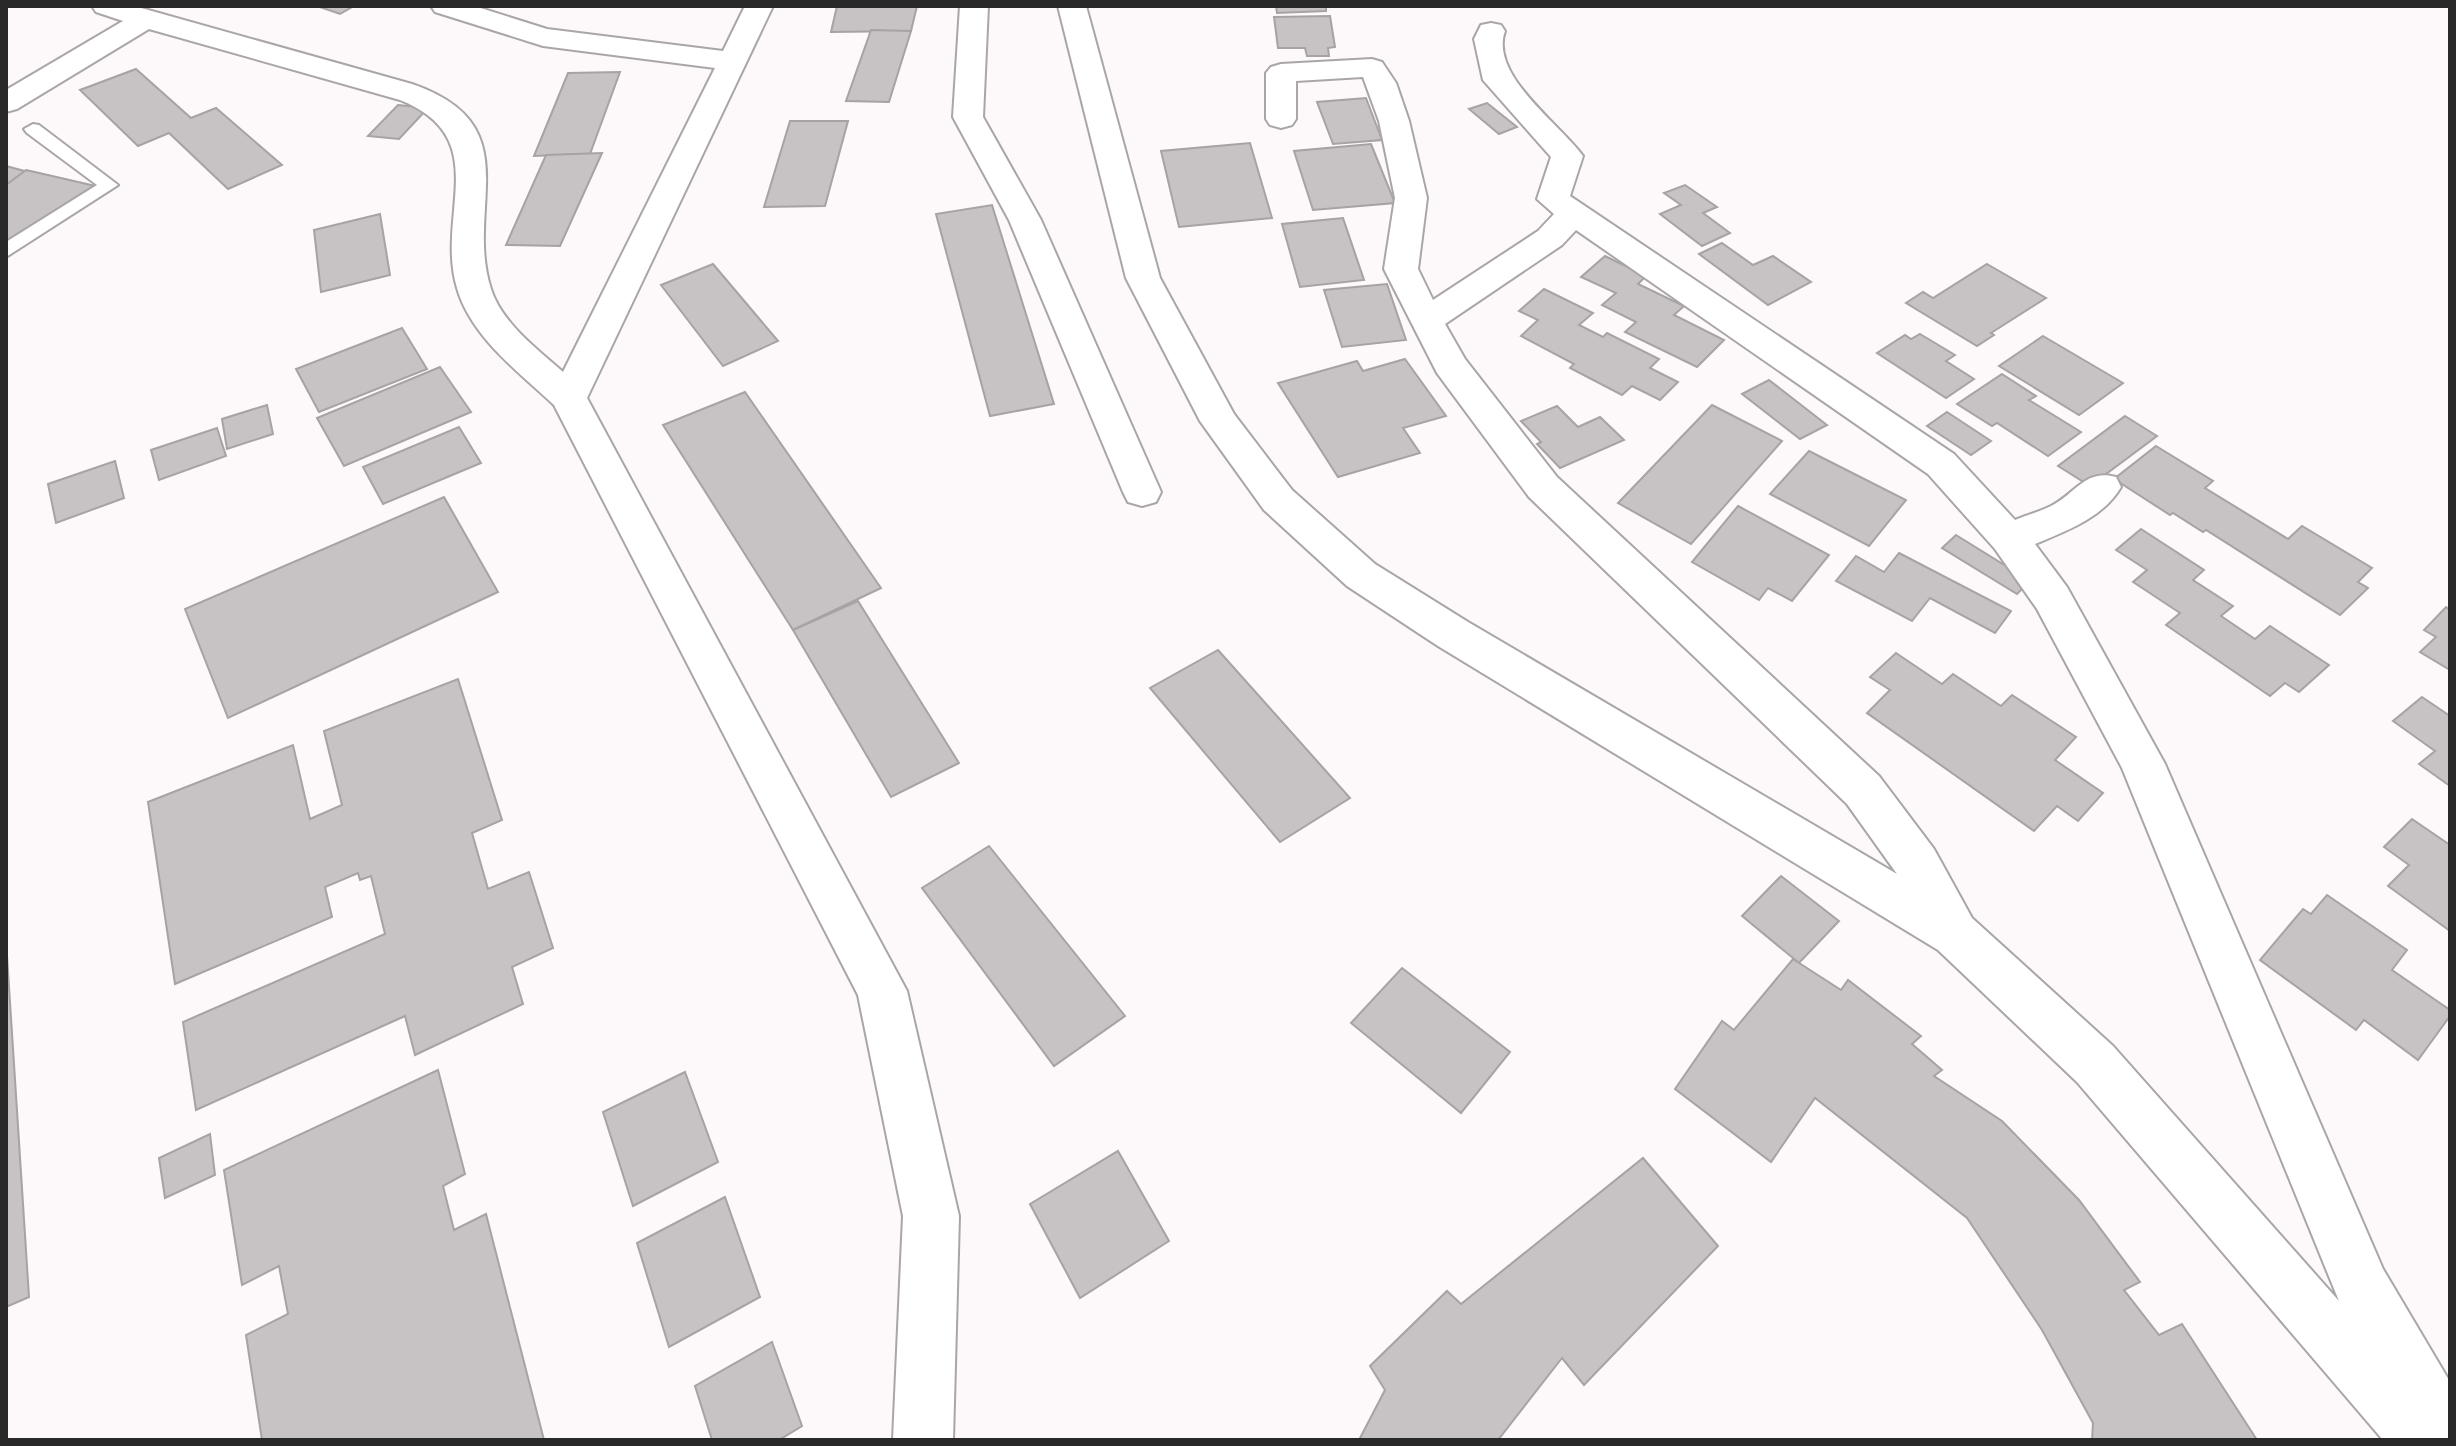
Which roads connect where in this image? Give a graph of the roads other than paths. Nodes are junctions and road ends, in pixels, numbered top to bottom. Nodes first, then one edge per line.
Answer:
1 (106, 6) edge
2 (445, 6) edge
3 (759, 6) edge
4 (974, 6) edge
5 (1072, 6) edge
6 (145, 19) junction
7 (1491, 31) dead end
8 (731, 61) junction
9 (6, 103) edge
10 (1281, 119) dead end
11 (33, 129) dead end
12 (1574, 213) junction
13 (6, 251) edge
14 (1426, 321) junction
15 (569, 398) junction
16 (2102, 487) dead end
17 (1142, 492) dead end
18 (2009, 539) junction
19 (1955, 934) junction
20 (923, 1440) edge
21 (2423, 1440) edge
22 (2450, 1440) edge

1 - 6 street
2 - 8 street
3 - 8 street
4 - 17 street
5 - 19 street
6 - 9 street
6 - 15 street
7 - 12 street
8 - 15 street
10 - 14 street
11 - 13 lane
12 - 14 street
12 - 18 street
14 - 19 street
15 - 20 street
16 - 18 street
18 - 22 street
19 - 21 street

